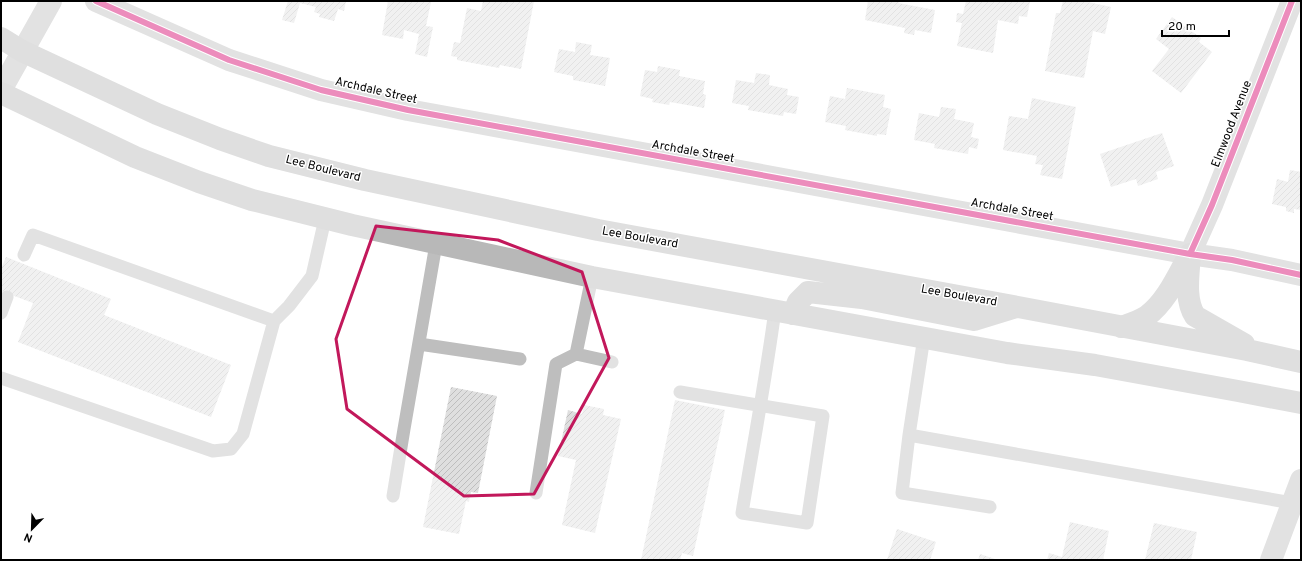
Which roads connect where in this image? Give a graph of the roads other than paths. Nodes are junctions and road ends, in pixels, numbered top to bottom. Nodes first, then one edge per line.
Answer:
1 (51, 1) edge
2 (96, 1) edge
3 (1292, 1) edge
4 (1, 38) edge
5 (22, 51) junction
6 (1, 90) edge
7 (1, 93) edge
8 (325, 219) junction
9 (436, 244) junction
10 (1190, 254) junction
11 (24, 255) dead end
12 (1301, 275) edge
13 (592, 277) junction
14 (6, 297) dead end
15 (1018, 307) junction
16 (784, 312) junction
17 (1, 313) edge
18 (274, 321) junction
19 (1121, 327) junction
20 (924, 337) junction
21 (419, 344) junction
22 (1260, 353) junction
23 (576, 354) junction
24 (520, 359) dead end
25 (612, 362) dead end
26 (1301, 362) edge
27 (1, 378) edge
28 (680, 392) dead end
29 (1301, 403) edge
30 (760, 406) junction
31 (909, 435) junction
32 (1301, 480) edge
33 (536, 493) dead end
34 (394, 496) dead end
35 (1292, 503) junction
36 (990, 507) dead end
37 (1271, 560) edge

1 - 5 street
2 - 10 street, Archdale Street
3 - 10 street, Elmwood Avenue
4 - 5 main road, Lee Boulevard
5 - 6 street
5 - 15 main road, Lee Boulevard
7 - 8 main road
8 - 9 main road
8 - 18 lane
9 - 13 main road
9 - 21 lane
10 - 12 street, Archdale Street
10 - 19 main road
10 - 22 main road
11 - 18 lane
13 - 16 main road
13 - 23 lane
14 - 17 lane
15 - 16 main road
15 - 19 main road, Lee Boulevard
16 - 20 main road
16 - 30 lane
18 - 27 lane
19 - 22 main road, Lee Boulevard
20 - 29 main road
20 - 31 lane
21 - 24 lane
21 - 34 lane
22 - 26 main road, Lee Boulevard
23 - 25 lane
23 - 33 lane
28 - 30 lane
30 - 30 lane
31 - 35 lane
31 - 36 lane
32 - 35 street
35 - 37 street

